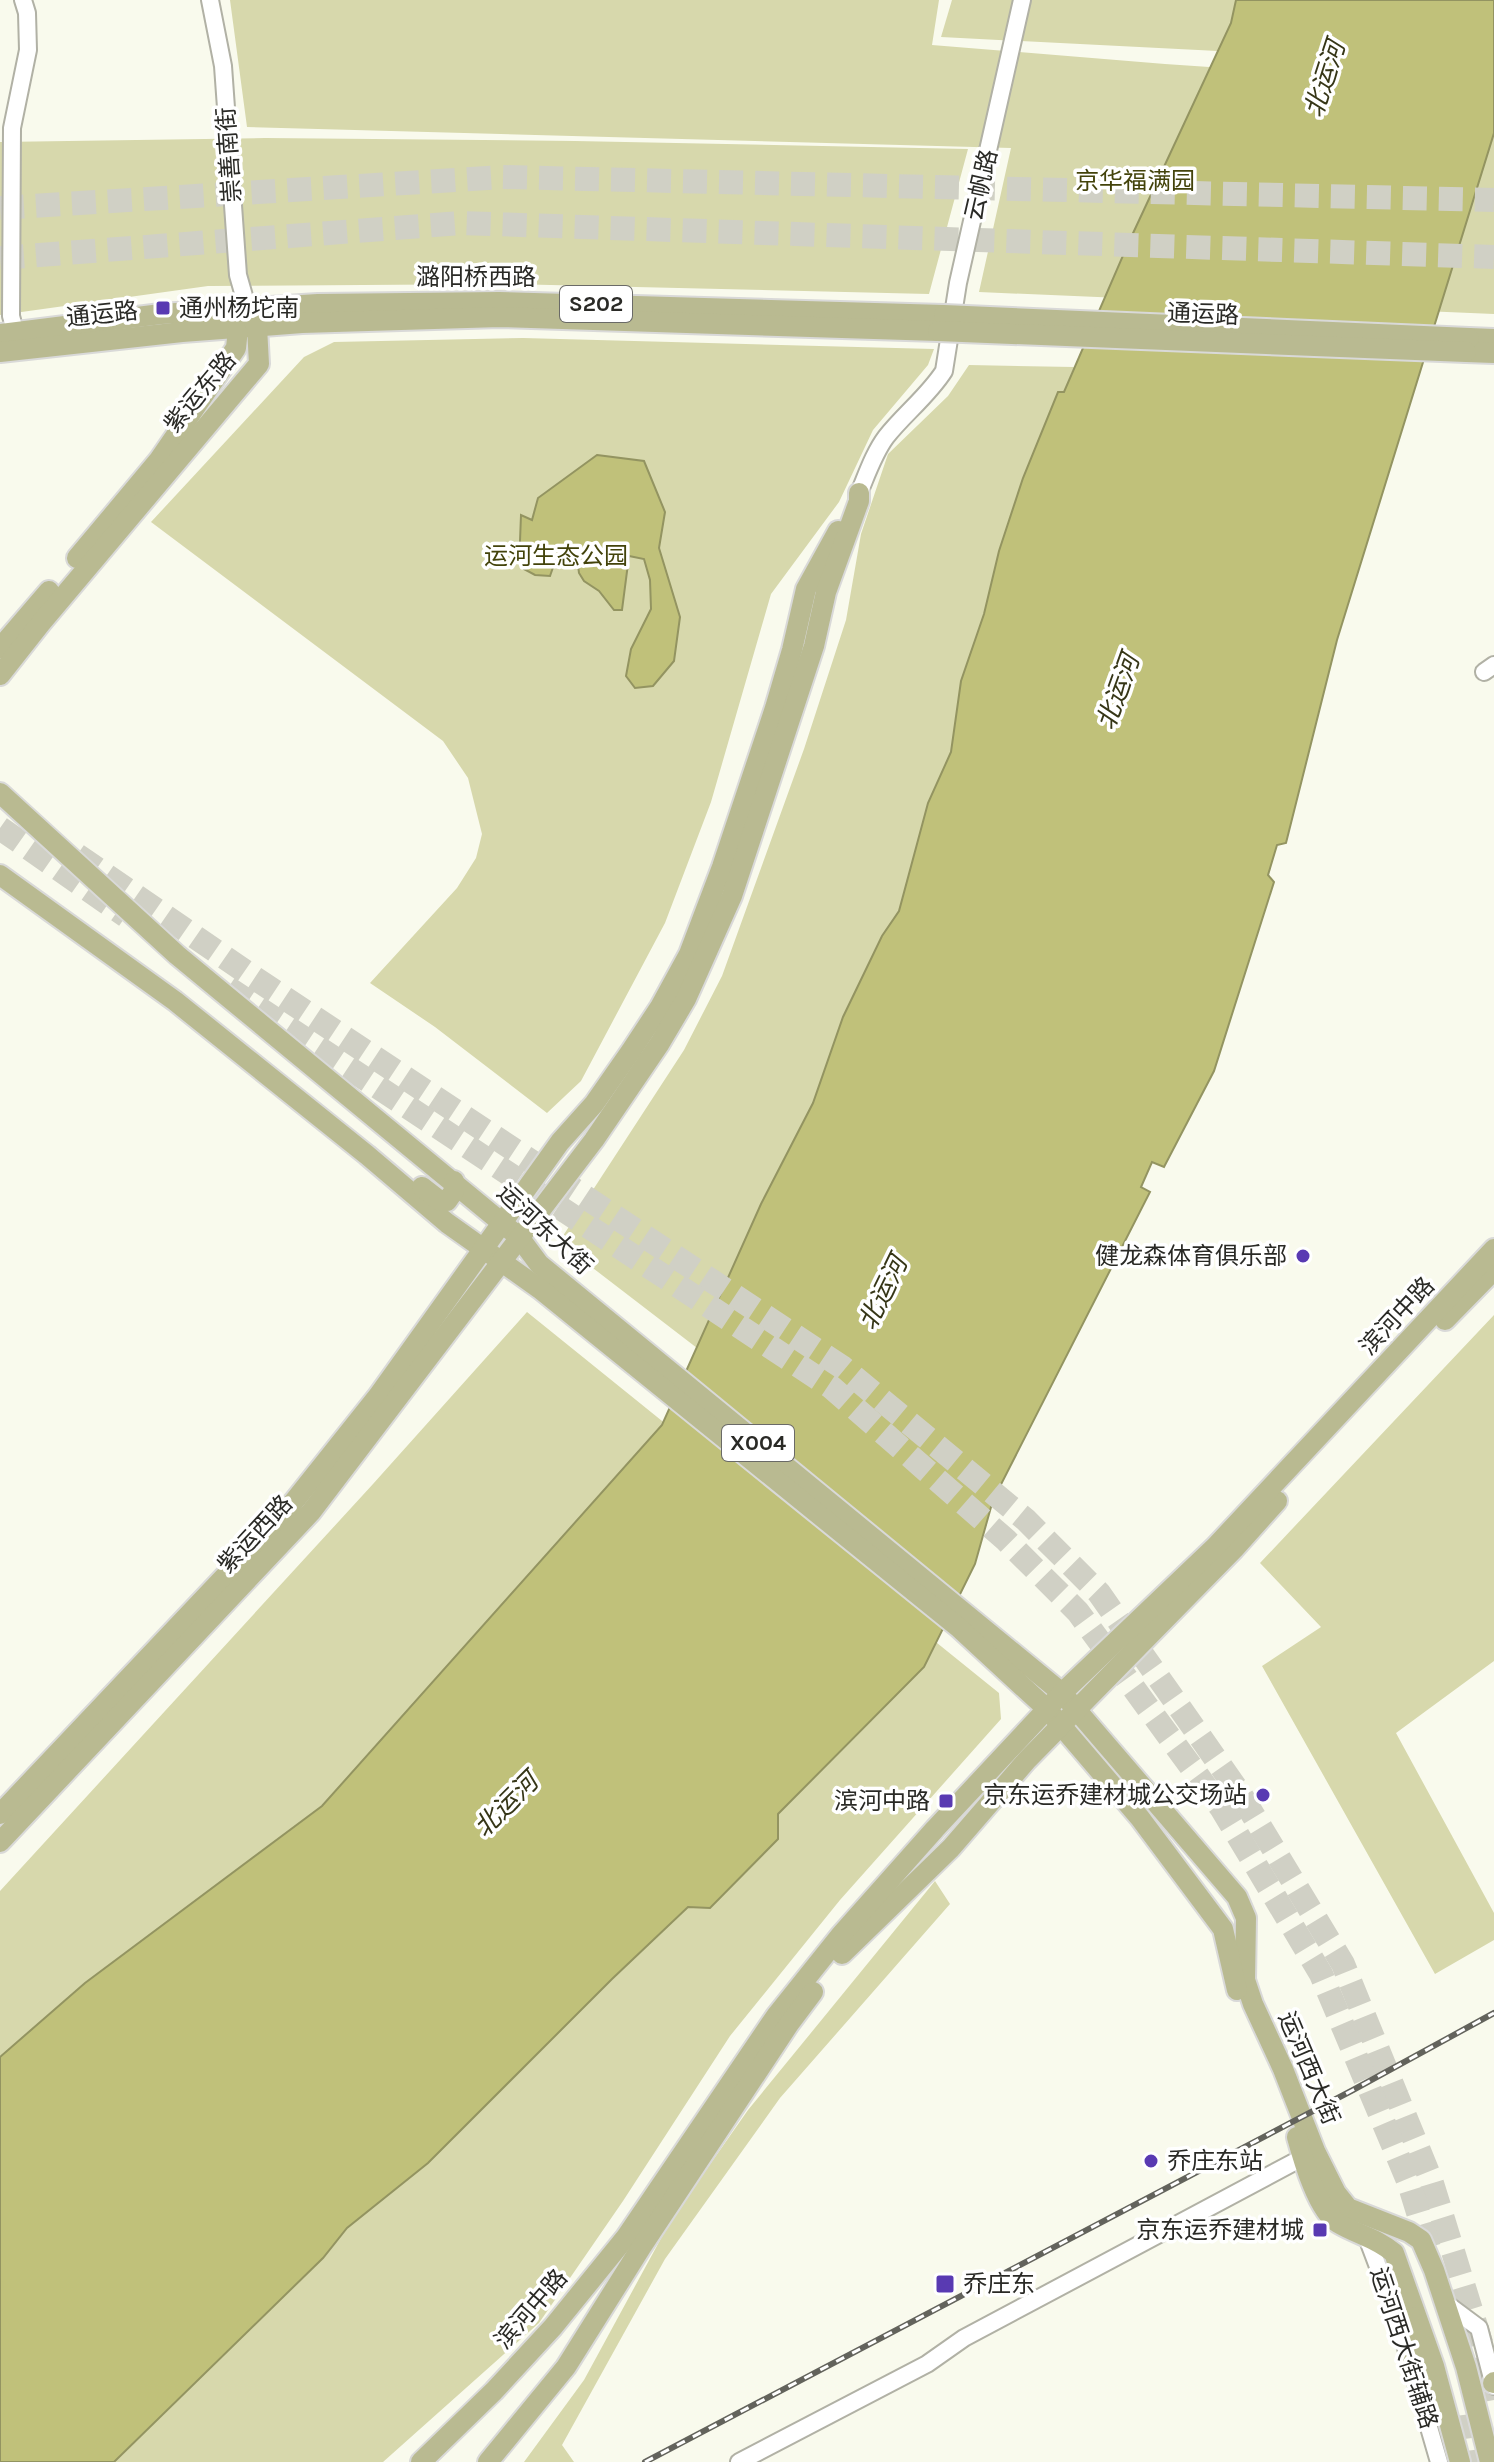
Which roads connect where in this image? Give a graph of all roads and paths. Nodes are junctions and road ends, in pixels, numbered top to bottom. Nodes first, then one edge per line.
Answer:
1 (23, 0) edge
2 (210, 0) edge
3 (1022, 0) edge
4 (248, 322) junction
5 (941, 323) joint
6 (8, 333) edge
7 (1494, 339) edge
8 (1467, 345) junction
9 (0, 352) edge
10 (1494, 353) edge
11 (859, 493) junction
12 (0, 648) edge
13 (0, 675) edge
14 (0, 793) edge
15 (0, 875) edge
16 (367, 1155) junction
17 (454, 1181) junction
18 (502, 1223) junction
19 (519, 1237) junction
20 (483, 1249) junction
21 (1494, 1249) edge
22 (501, 1261) junction
23 (1494, 1270) edge
24 (545, 1281) junction
25 (962, 1620) junction
26 (1062, 1693) junction
27 (1047, 1709) junction
28 (1076, 1710) junction
29 (1060, 1726) junction
30 (0, 1814) edge
31 (0, 1842) edge
32 (1309, 2154) junction
33 (1366, 2235) junction
34 (1412, 2301) junction
35 (1444, 2302) junction
36 (1412, 2365) junction
37 (1494, 2384) edge
38 (421, 2462) edge
39 (488, 2462) edge
40 (739, 2462) edge
41 (1439, 2462) edge
42 (1460, 2462) edge
43 (1490, 2462) edge

1 - 6 street
2 - 4 street, 崇善南街
3 - 11 street, 云帆路
4 - 5 main road, 潞阳桥西路 / S202
4 - 6 main road, 通运路
4 - 9 main road, 通运路
4 - 12 main road, 紫运东路
4 - 13 main road, 紫运东路
5 - 8 main road, 通运路 / S202, bridge
7 - 8 main road, S202
8 - 10 main road, S202
11 - 18 main road, 紫运西路
11 - 19 main road, 紫运西路
14 - 17 main road, 运河东大街 / X004
15 - 16 main road, 运河东大街 / X004
16 - 17 main road
16 - 20 main road, 运河东大街 / X004
17 - 18 main road, 运河东大街 / X004
18 - 19 main road, 运河东大街 / X004
18 - 20 main road, 紫运西路
19 - 22 main road, 紫运西路
19 - 24 main road, 运河东大街 / X004
20 - 22 main road, 运河东大街 / X004
20 - 30 main road, 紫运西路
21 - 26 main road, 滨河中路
22 - 24 main road, 运河东大街 / X004
22 - 31 main road, 紫运西路
23 - 28 main road, 滨河中路
24 - 25 main road, 运河东大街 / X004
25 - 26 main road, 运河东大街 / X004
25 - 27 main road, 运河东大街 / X004
26 - 27 main road, 滨河中路
26 - 28 main road, 运河西大街
27 - 29 main road, 运河东大街 / X004
27 - 38 main road, 滨河中路
28 - 29 main road, 滨河中路
28 - 32 main road, 运河西大街
29 - 32 main road, 运河西大街
29 - 39 main road, 滨河中路
32 - 33 main road, 运河西大街
32 - 35 main road, 运河西大街
32 - 40 street
33 - 34 main road, 运河西大街
33 - 36 street, 运河西大街辅路
34 - 36 main road
34 - 42 main road, 运河西大街
35 - 37 street
35 - 43 main road, 运河西大街
36 - 41 street, 运河西大街辅路

